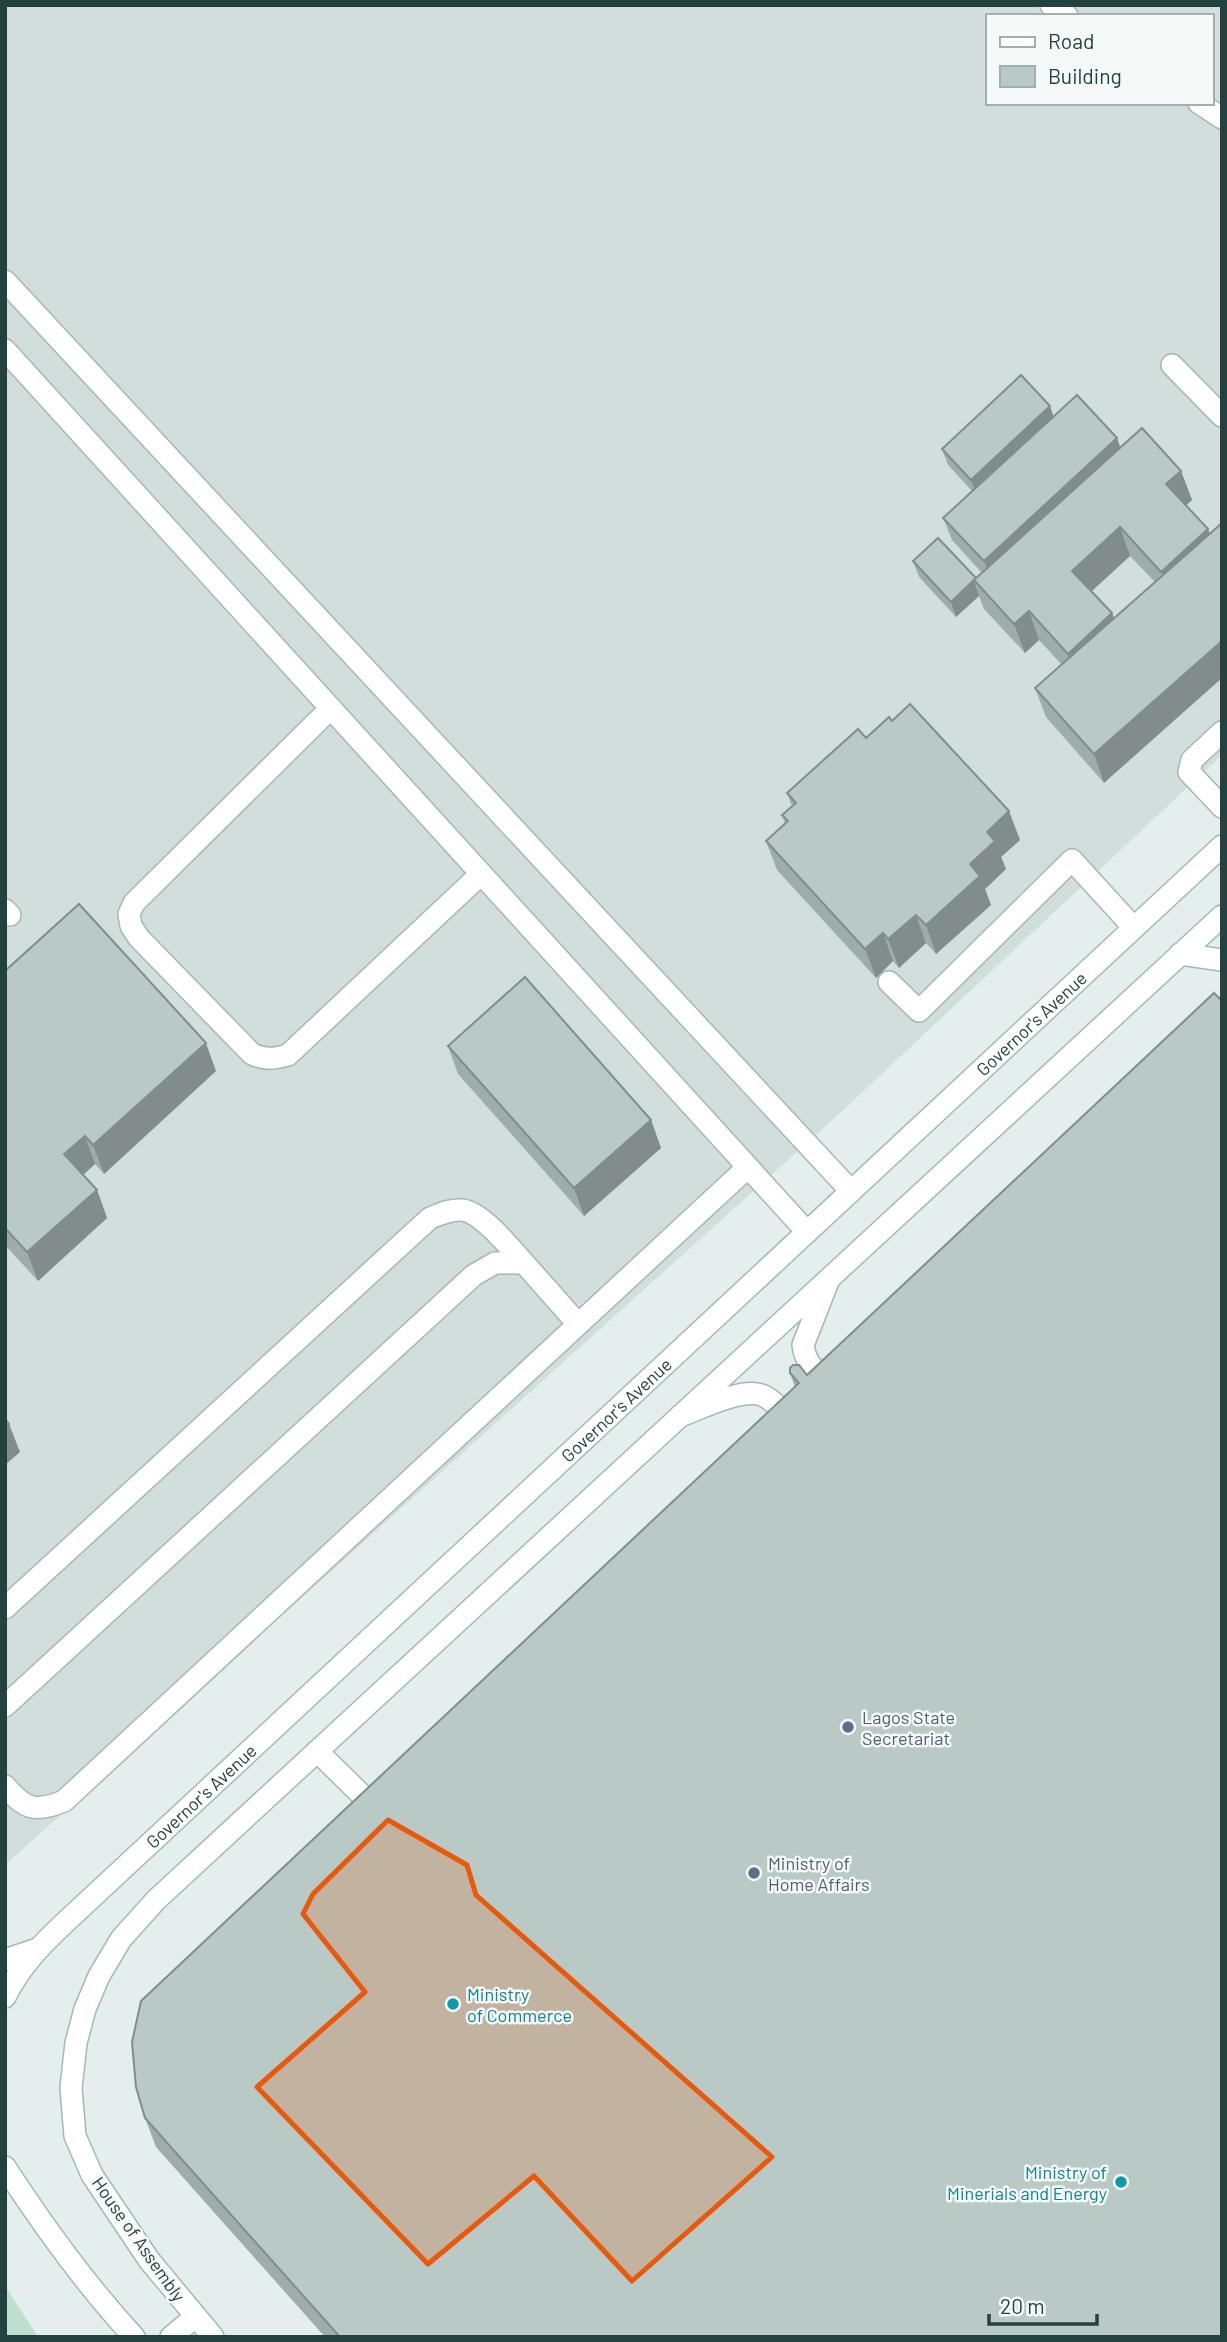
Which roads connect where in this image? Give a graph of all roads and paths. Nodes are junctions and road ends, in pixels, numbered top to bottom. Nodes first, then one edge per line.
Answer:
1 (1202, 105) edge
2 (1222, 118) edge
3 (8, 289) edge
4 (5, 350) edge
5 (1172, 365) dead end
6 (1222, 416) edge
7 (330, 709) junction
8 (1222, 732) edge
9 (1222, 807) edge
10 (1222, 846) edge
11 (481, 874) junction
12 (1222, 916) edge
13 (1134, 928) junction
14 (1180, 954) junction
15 (1222, 960) edge
16 (889, 982) dead end
17 (748, 1167) junction
18 (850, 1190) junction
19 (807, 1232) junction
20 (524, 1263) junction
21 (829, 1279) junction
22 (578, 1324) junction
23 (852, 1407) edge
24 (678, 1417) junction
25 (815, 1443) edge
26 (5, 1608) edge
27 (5, 1706) edge
28 (317, 1751) junction
29 (5, 1786) edge
30 (389, 1825) edge
31 (8, 1979) edge
32 (5, 2167) edge
33 (195, 2317) junction
34 (134, 2337) edge
35 (171, 2337) edge
36 (214, 2337) edge

1 - 2 street
3 - 18 street
4 - 7 street
5 - 6 street
7 - 11 street
7 - 11 street
8 - 9 street
10 - 13 street, Governor's Avenue
11 - 17 street
12 - 14 street
13 - 16 street
13 - 18 street, Governor's Avenue
14 - 15 street
14 - 21 street
17 - 19 street
17 - 22 street
18 - 19 street, Governor's Avenue
19 - 31 street, Governor's Avenue
20 - 22 street
20 - 26 street
20 - 27 street
21 - 23 street
21 - 24 street
22 - 29 street
24 - 25 street
24 - 28 street
28 - 30 street
28 - 33 street, House of Assembly
32 - 34 street
33 - 35 street
33 - 36 street, House of Assembly

